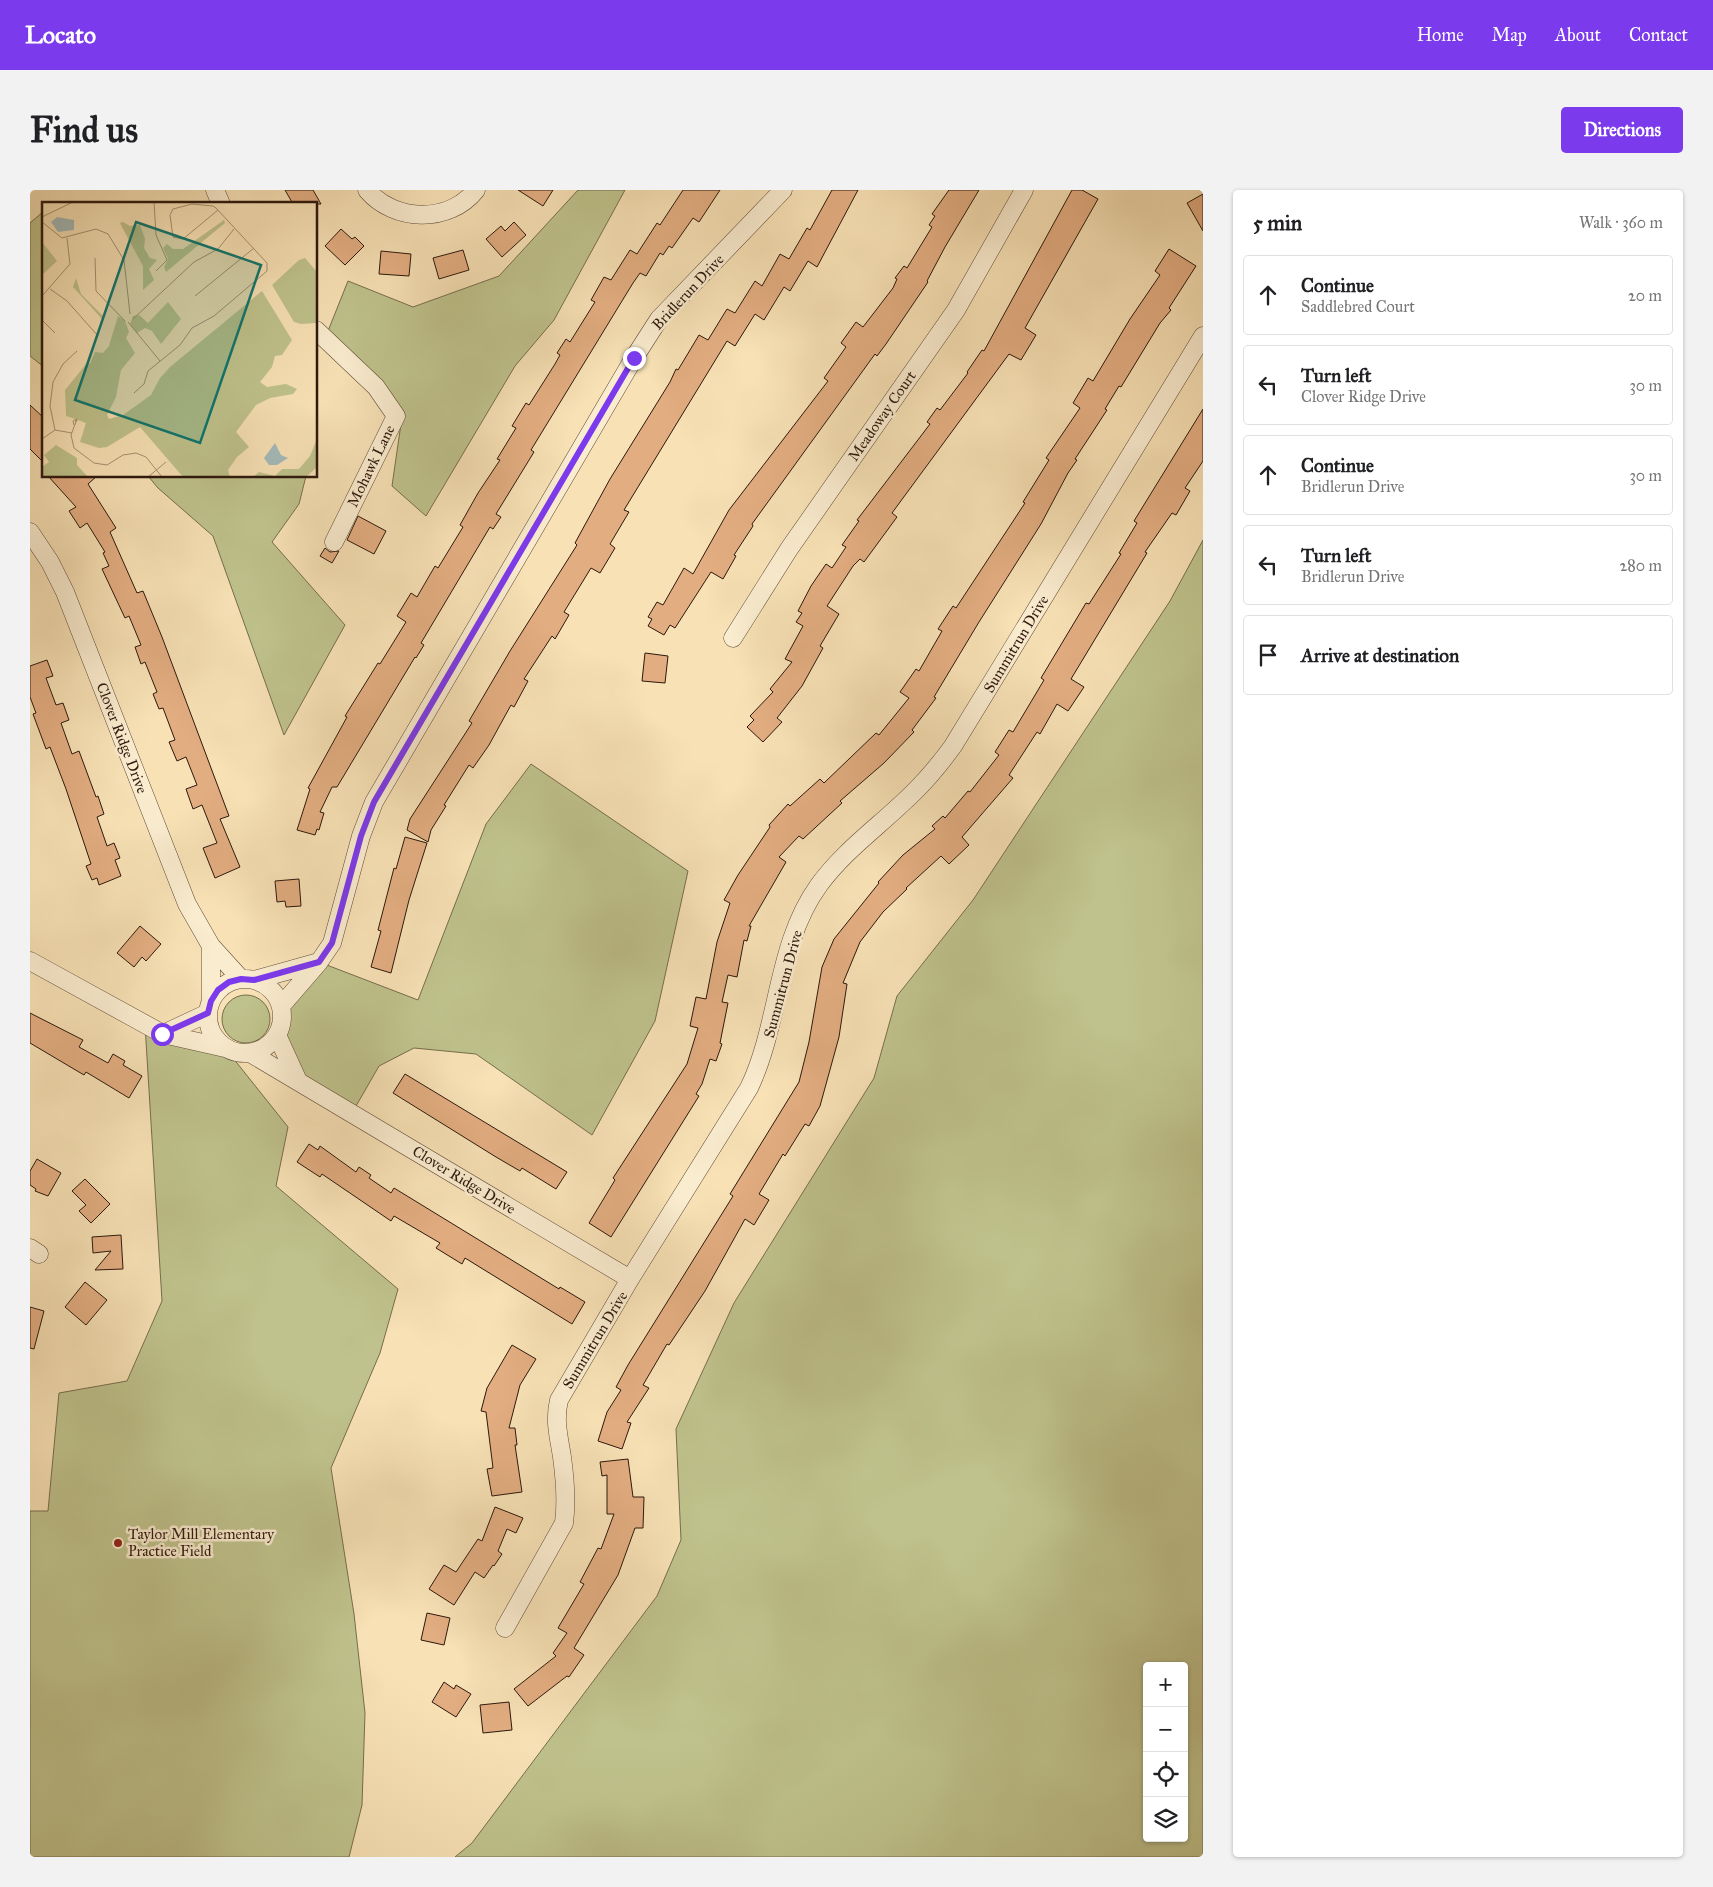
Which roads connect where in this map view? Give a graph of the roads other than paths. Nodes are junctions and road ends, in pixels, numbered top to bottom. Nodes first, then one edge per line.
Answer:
1 (215, 190) edge
2 (367, 190) edge
3 (476, 190) edge
4 (783, 190) edge
5 (1024, 190) edge
6 (220, 202) edge
7 (318, 332) edge
8 (1203, 336) edge
9 (30, 532) edge
10 (334, 542) dead end
11 (733, 638) dead end
12 (211, 946) junction
13 (30, 960) edge
14 (319, 962) junction
15 (248, 979) junction
16 (281, 1006) junction
17 (209, 1007) junction
18 (162, 1034) junction
19 (277, 1035) junction
20 (225, 1048) junction
21 (250, 1053) junction
22 (298, 1081) junction
23 (630, 1279) junction
24 (505, 1628) dead end

1 - 6 street
2 - 3 street
4 - 14 street, Bridlerun Drive
5 - 11 street, Meadoway Court
7 - 10 street, Mohawk Lane
8 - 23 street, Summitrun Drive
9 - 12 street, Clover Ridge Drive
12 - 15 street, Clover Ridge Drive
12 - 17 street, Clover Ridge Drive
13 - 18 street
14 - 15 street
14 - 16 street, Bridlerun Drive
15 - 16 street, Clover Ridge Drive
15 - 17 street
16 - 19 street
17 - 18 street
17 - 20 street, Clover Ridge Drive
18 - 20 street
19 - 21 street
19 - 22 street
20 - 21 street, Clover Ridge Drive
21 - 22 street, Clover Ridge Drive
22 - 23 street, Clover Ridge Drive
23 - 24 street, Summitrun Drive

